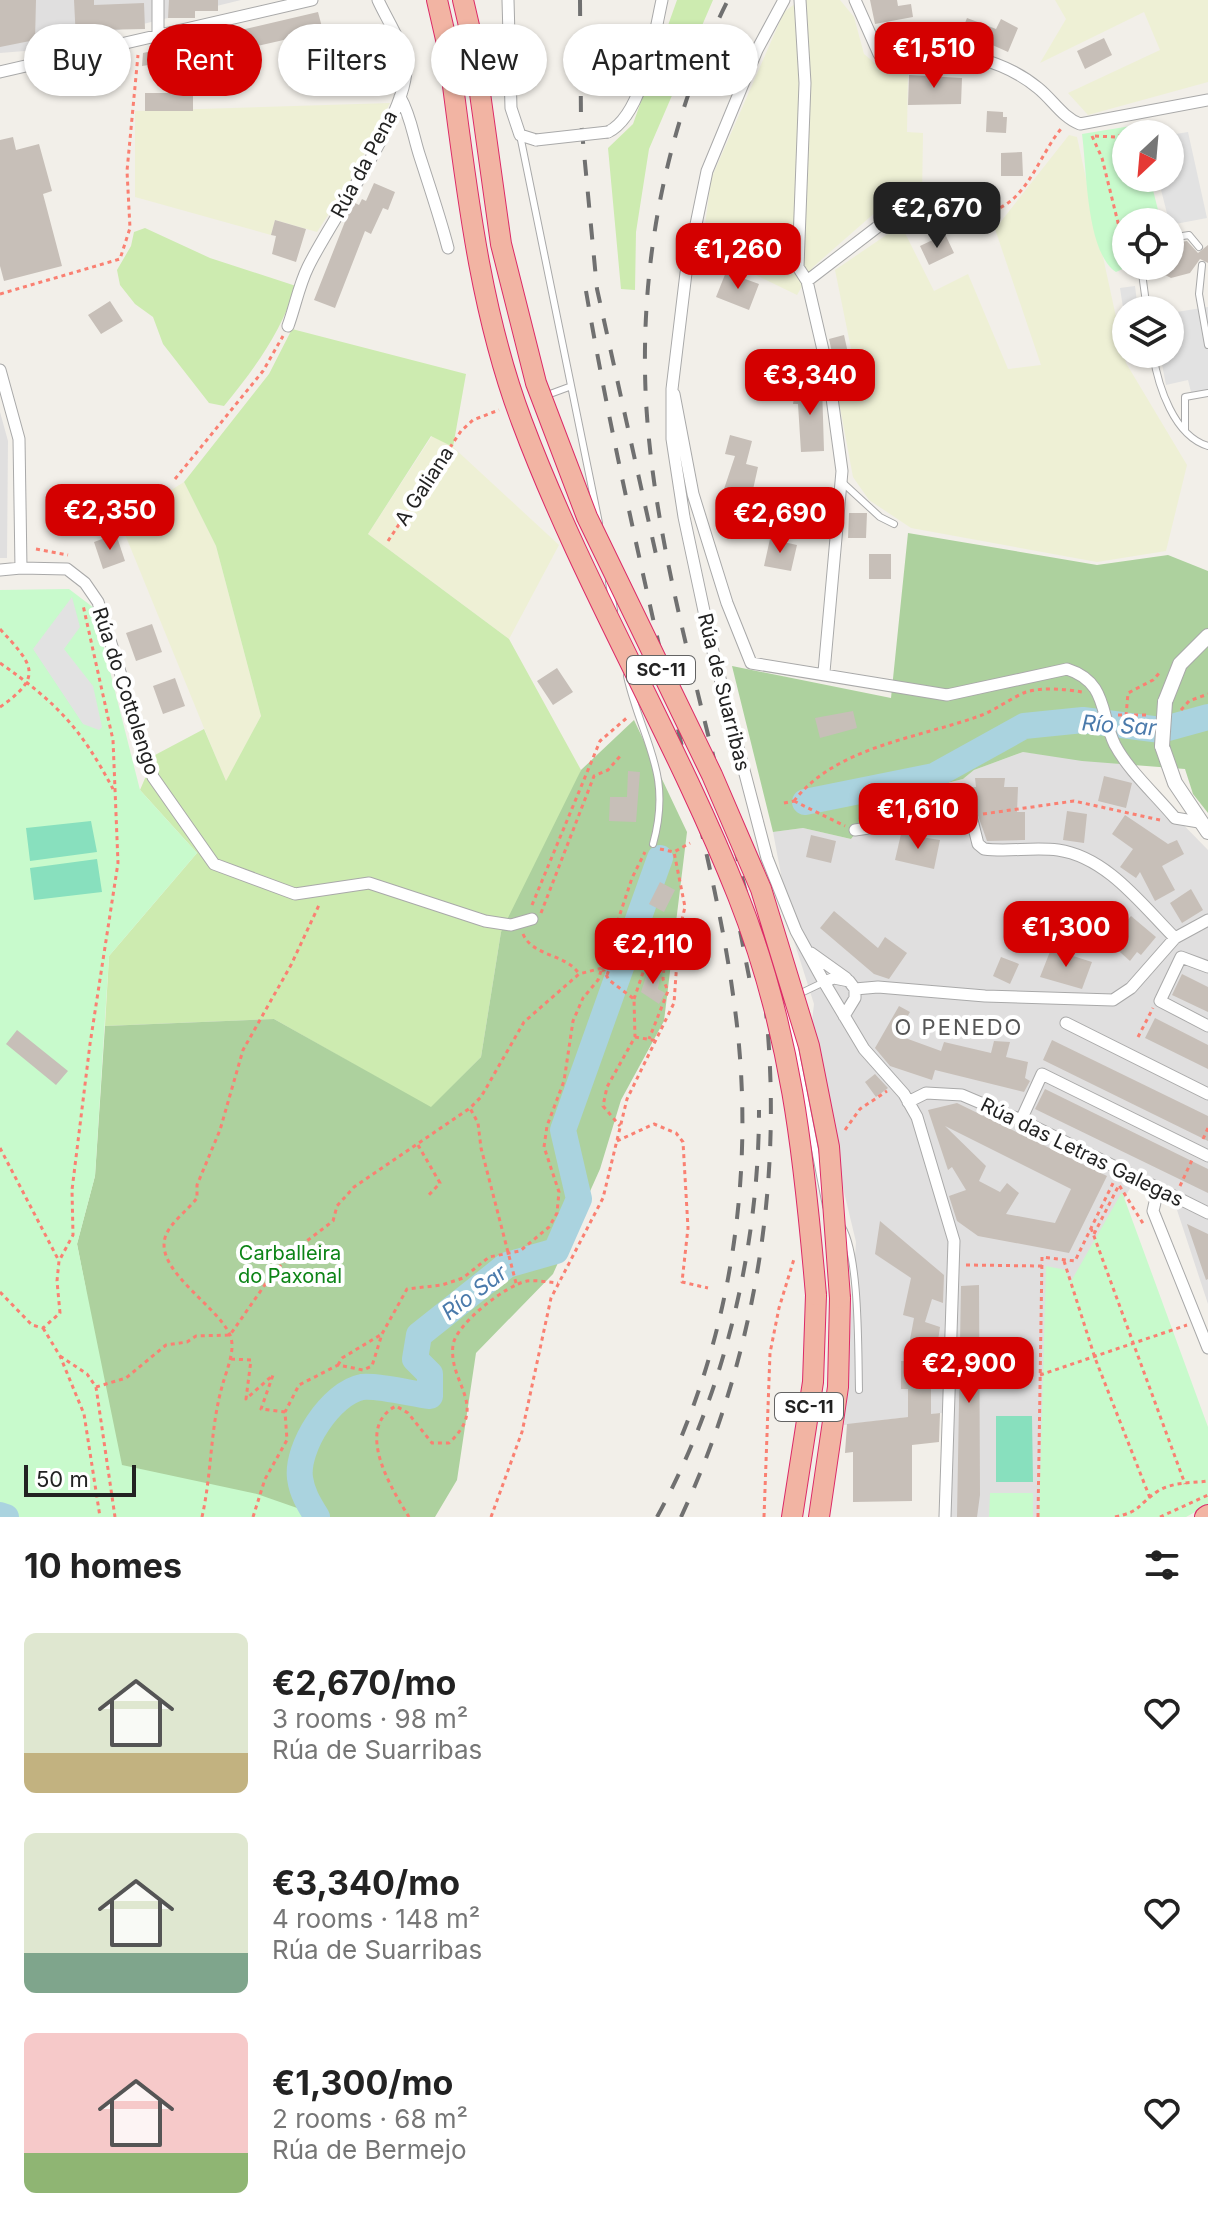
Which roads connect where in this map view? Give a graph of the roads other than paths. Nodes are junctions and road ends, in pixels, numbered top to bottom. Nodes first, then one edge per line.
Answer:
1 (158, 0) edge
2 (312, 0) edge
3 (378, 0) edge
4 (437, 0) edge
5 (463, 0) edge
6 (508, 0) edge
7 (662, 0) edge
8 (784, 0) edge
9 (800, 0) edge
10 (855, 0) edge
11 (158, 24) edge
12 (215, 24) edge
13 (147, 41) edge
14 (0, 72) edge
15 (400, 97) junction
16 (1208, 100) edge
17 (520, 135) junction
18 (973, 214) road end
19 (1184, 236) edge
20 (1199, 247) dead end
21 (448, 248) dead end
22 (1202, 265) dead end
23 (807, 281) junction
24 (288, 326) road end
25 (1208, 345) edge
26 (1157, 368) edge
27 (1, 376) edge
28 (569, 387) junction
29 (672, 389) junction
30 (1208, 393) edge
31 (550, 394) dead end
32 (1185, 430) junction
33 (1208, 446) edge
34 (841, 480) junction
35 (894, 524) dead end
36 (21, 568) junction
37 (0, 570) edge
38 (1208, 636) edge
39 (824, 672) junction
40 (1204, 827) edge
41 (855, 830) road end
42 (653, 844) road end
43 (527, 920) road end
44 (1208, 920) edge
45 (1175, 938) junction
46 (806, 949) junction
47 (1208, 967) edge
48 (824, 982) junction
49 (852, 985) junction
50 (844, 1016) junction
51 (1066, 1023) dead end
52 (1208, 1026) edge
53 (1208, 1094) edge
54 (908, 1102) junction
55 (1021, 1120) junction
56 (1208, 1156) edge
57 (1158, 1189) junction
58 (1208, 1213) edge
59 (1198, 1321) edge
60 (1208, 1348) edge
61 (859, 1390) dead end
62 (792, 1517) edge
63 (819, 1517) edge
64 (945, 1517) edge

1 - 11 street
2 - 12 street
3 - 15 street, Rúa da Pena
4 - 62 highway, SC-11, bridge
5 - 63 highway, SC-11, bridge
6 - 17 street
7 - 17 street, bridge
8 - 29 street, Rúa de Suarribas
9 - 23 street
10 - 16 street
13 - 14 street
15 - 21 street
15 - 24 street, Rúa da Pena
17 - 28 lane
18 - 23 street
19 - 20 lane
22 - 25 lane
23 - 34 street
26 - 32 lane
27 - 36 street
28 - 31 lane
28 - 42 lane
29 - 39 street, Rúa de Suarribas
29 - 46 street, Rúa de Suarribas
30 - 32 lane
32 - 33 lane
34 - 35 lane
34 - 39 street
36 - 37 street
36 - 43 street, Rúa do Cottolengo
38 - 40 street, bridge
39 - 40 street, Rúa de Suarribas
41 - 45 street
44 - 45 street
45 - 49 street
46 - 48 street, Rúa de Suarribas
46 - 49 street
47 - 52 street
48 - 49 street
48 - 50 street, Rúa de Suarribas
48 - 61 lane
49 - 50 street
50 - 54 street, Rúa de Suarribas
51 - 53 street
54 - 55 street, Rúa das Letras Galegas
54 - 64 street, Rúa de Suarribas
55 - 56 street
55 - 57 street, Rúa das Letras Galegas
57 - 58 street, Rúa das Letras Galegas
57 - 59 street
59 - 60 street

